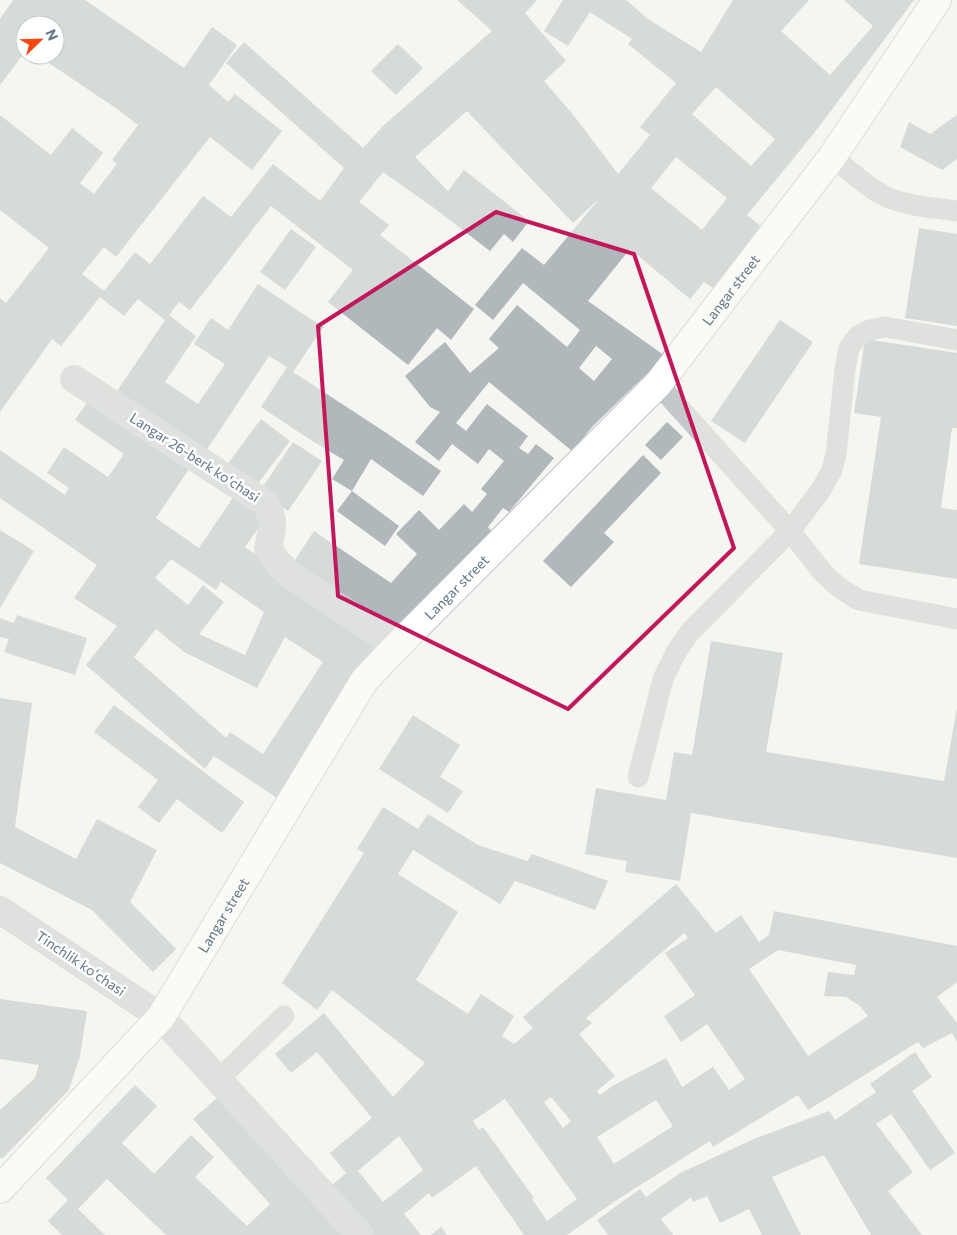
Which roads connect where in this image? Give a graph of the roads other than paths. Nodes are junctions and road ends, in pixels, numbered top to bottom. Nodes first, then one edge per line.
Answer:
1 (936, 0) edge
2 (832, 157) junction
3 (957, 212) edge
4 (957, 340) edge
5 (74, 379) dead end
6 (658, 384) junction
7 (790, 531) junction
8 (957, 619) edge
9 (397, 646) junction
10 (638, 777) dead end
11 (0, 910) edge
12 (161, 1016) junction
13 (284, 1016) dead end
14 (218, 1080) junction
15 (0, 1189) edge
16 (360, 1235) edge

1 - 2 street, Langar street
2 - 3 lane
2 - 6 street, Langar street
4 - 7 lane
5 - 9 street, Langar 26-berk koʻchasi
6 - 7 lane
6 - 9 street, Langar street
7 - 8 lane
7 - 10 lane
9 - 12 street, Langar street
11 - 12 street, Tinchlik koʻchasi
12 - 14 street, Tinchlik koʻchasi
12 - 15 street, Langar street
13 - 14 lane
14 - 16 street, Tinchlik koʻchasi

